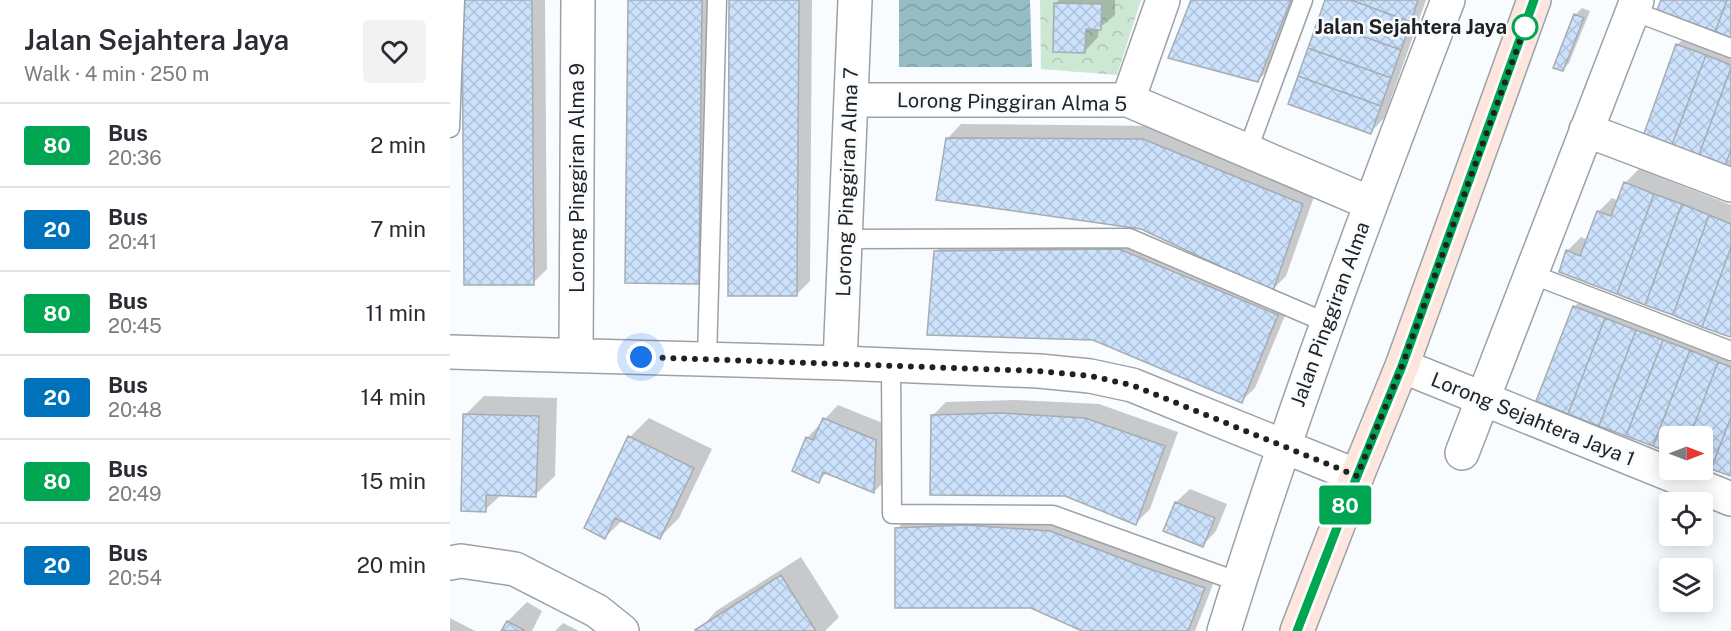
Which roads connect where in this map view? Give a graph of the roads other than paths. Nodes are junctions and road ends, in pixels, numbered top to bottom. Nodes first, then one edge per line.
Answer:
1 (455, 0) edge
2 (578, 0) edge
3 (717, 0) edge
4 (855, 0) edge
5 (1162, 0) edge
6 (1303, 0) edge
7 (1448, 0) edge
8 (1534, 0) edge
9 (1635, 5) edge
10 (1731, 48) edge
11 (851, 100) junction
12 (1128, 100) junction
13 (450, 128) edge
14 (1587, 130) junction
15 (1247, 152) junction
16 (1731, 185) edge
17 (1370, 203) junction
18 (845, 239) junction
19 (1531, 274) junction
20 (1327, 323) junction
21 (1731, 351) edge
22 (450, 352) edge
23 (576, 355) junction
24 (707, 359) junction
25 (840, 363) junction
26 (891, 366) junction
27 (1402, 366) junction
28 (1482, 399) junction
29 (1283, 446) junction
30 (1462, 453) dead end
31 (1357, 476) junction
32 (1731, 499) edge
33 (450, 563) edge
34 (1239, 582) junction
35 (622, 631) edge
36 (1224, 631) edge
37 (1297, 631) edge

1 - 13 lane
2 - 23 street, Lorong Pinggiran Alma 9
3 - 24 lane
4 - 11 street, Lorong Pinggiran Alma 7
5 - 12 street
6 - 15 lane
7 - 17 street, Jalan Pinggiran Alma
8 - 27 main road
9 - 10 lane
9 - 14 street
11 - 12 street, Lorong Pinggiran Alma 5
11 - 18 street, Lorong Pinggiran Alma 7
12 - 15 street, Lorong Pinggiran Alma 5
14 - 16 street
14 - 19 street
15 - 17 street, Lorong Pinggiran Alma 5
17 - 20 street, Jalan Pinggiran Alma
18 - 20 lane
18 - 25 street, Lorong Pinggiran Alma 7
19 - 21 lane
19 - 28 street
20 - 29 street, Jalan Pinggiran Alma
22 - 23 street
23 - 24 street
24 - 25 street
25 - 26 street
26 - 29 street
26 - 34 lane
27 - 28 street, Lorong Sejahtera Jaya 1
27 - 31 main road
28 - 30 street
28 - 32 street, Lorong Sejahtera Jaya 1
29 - 31 street
29 - 34 street, Jalan Pinggiran Alma
31 - 37 main road
33 - 35 street
34 - 36 street, Jalan Pinggiran Alma

